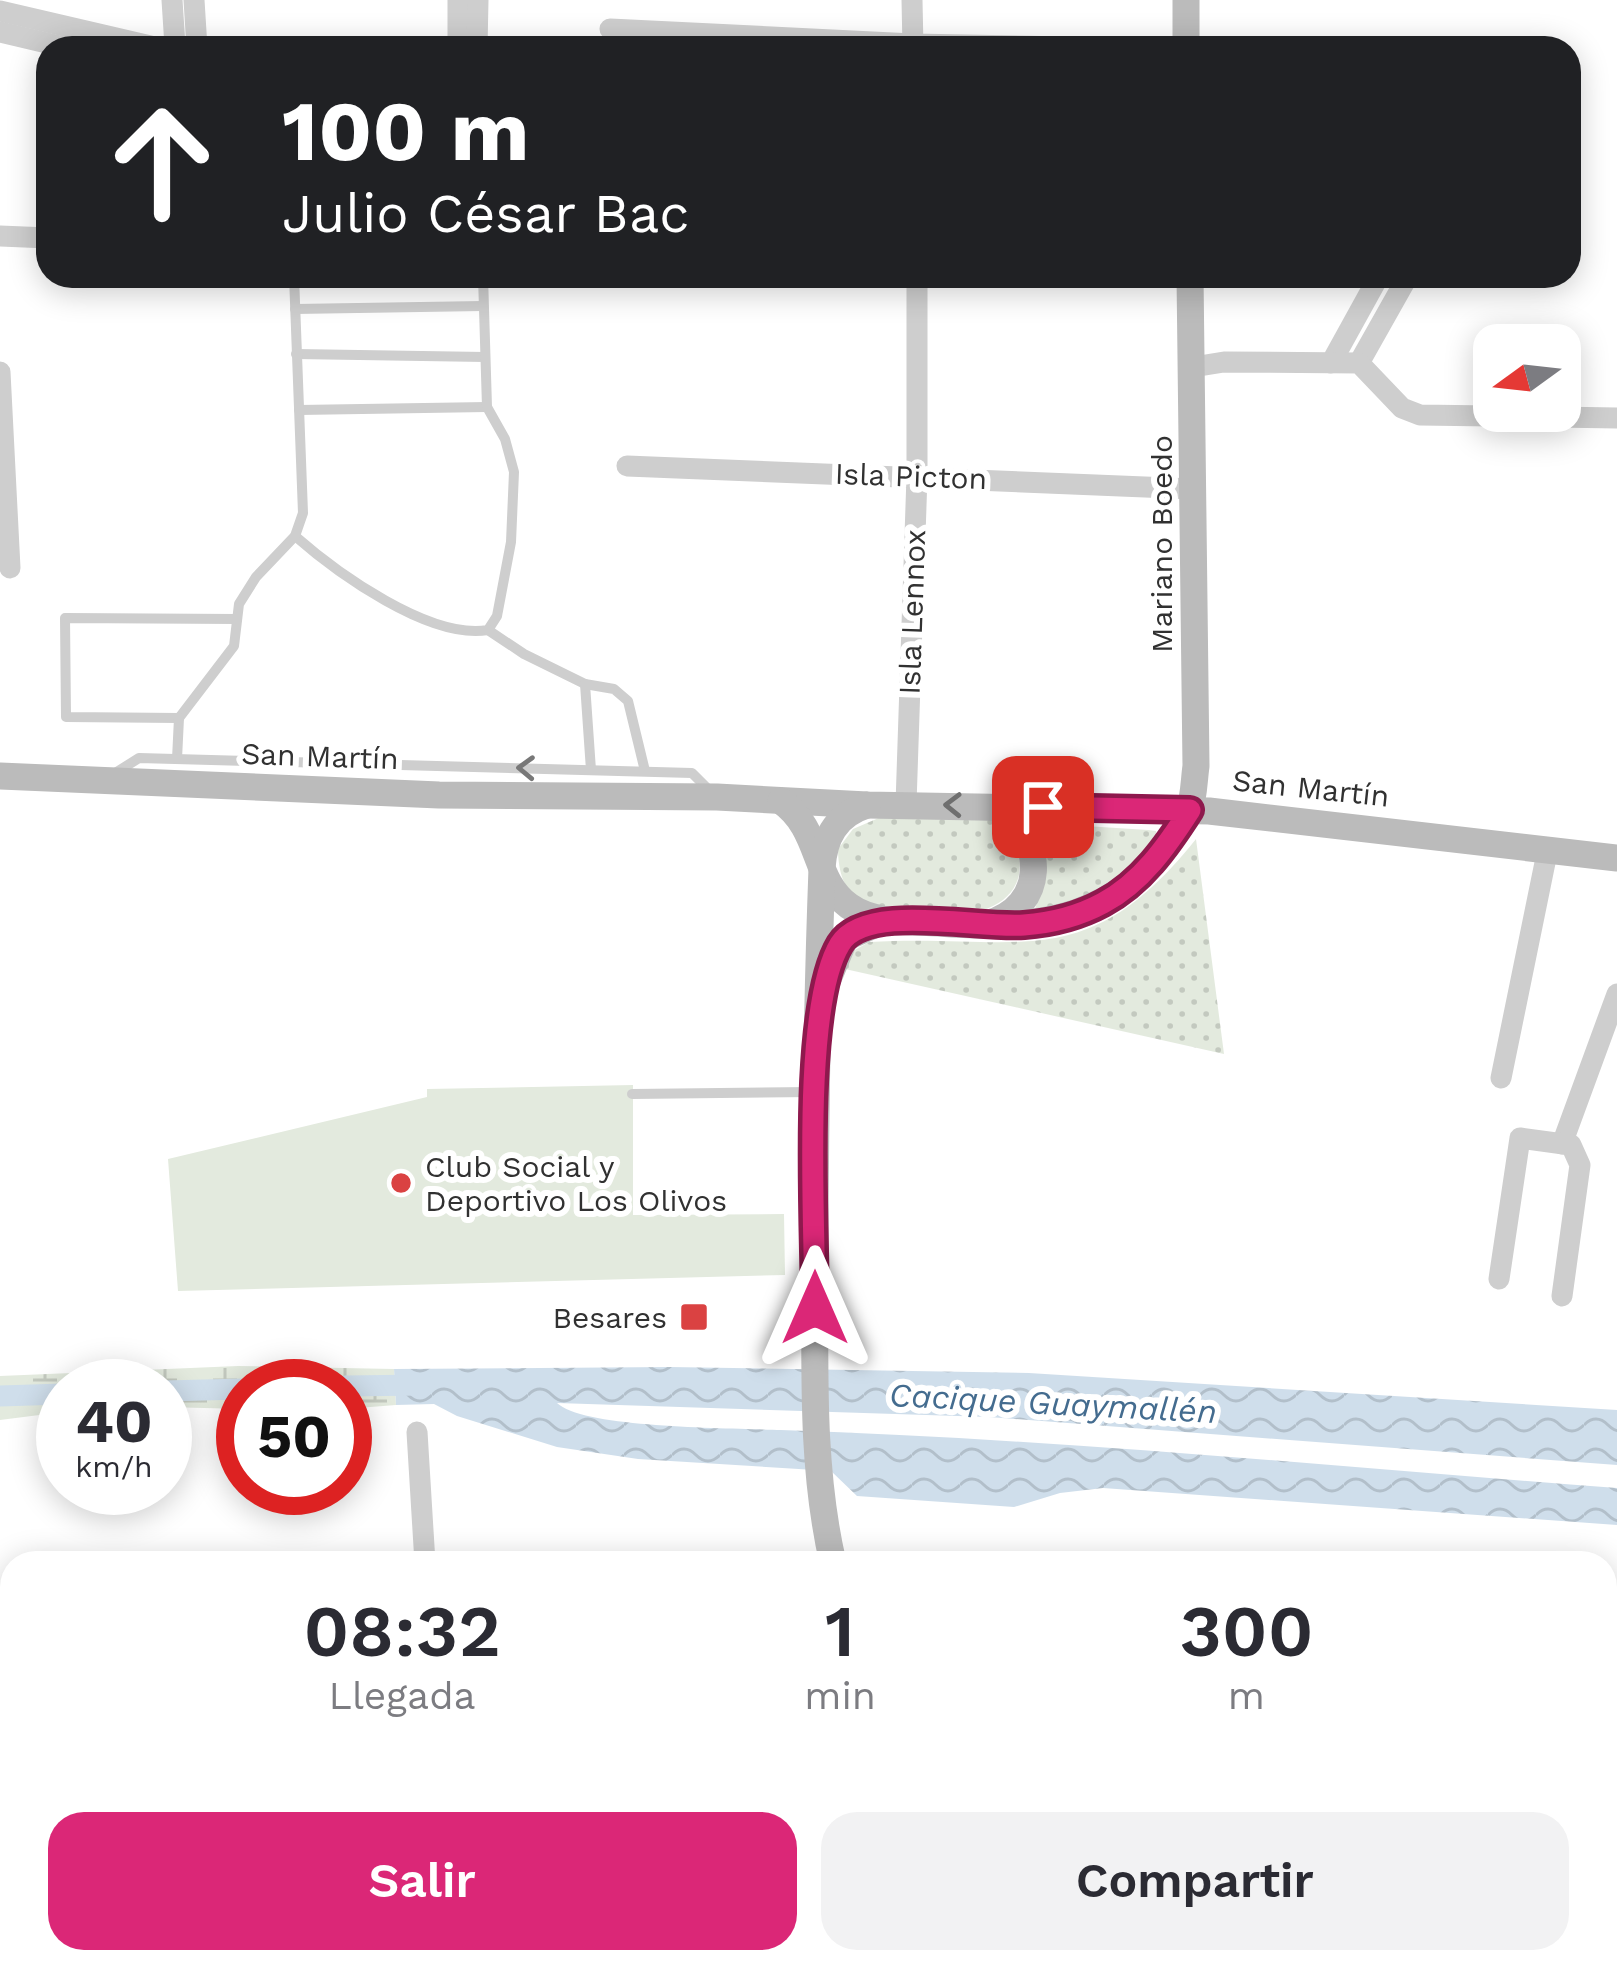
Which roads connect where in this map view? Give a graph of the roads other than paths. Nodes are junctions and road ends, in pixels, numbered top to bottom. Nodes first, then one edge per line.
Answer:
1 (172, 0) edge
2 (194, 0) edge
3 (458, 0) edge
4 (478, 0) edge
5 (912, 0) edge
6 (1186, 0) edge
7 (0, 11) edge
8 (610, 29) dead end
9 (0, 32) edge
10 (107, 36) edge
11 (175, 36) edge
12 (196, 36) edge
13 (458, 36) edge
14 (477, 36) edge
15 (735, 36) edge
16 (914, 36) edge
17 (1186, 36) edge
18 (36, 40) edge
19 (0, 236) edge
20 (36, 238) edge
21 (294, 288) edge
22 (483, 288) edge
23 (917, 288) edge
24 (1190, 288) edge
25 (1372, 288) edge
26 (1401, 288) edge
27 (483, 306) junction
28 (295, 309) junction
29 (296, 354) junction
30 (485, 357) junction
31 (1331, 363) junction
32 (1359, 363) junction
33 (1193, 367) junction
34 (0, 372) edge
35 (487, 407) junction
36 (299, 410) junction
37 (1617, 418) edge
38 (627, 466) dead end
39 (916, 476) junction
40 (1194, 489) junction
41 (4, 500) edge
42 (295, 536) junction
43 (10, 568) dead end
44 (237, 619) junction
45 (488, 630) junction
46 (585, 684) junction
47 (179, 718) junction
48 (176, 759) junction
49 (591, 770) junction
50 (645, 771) junction
51 (0, 776) edge
52 (103, 781) junction
53 (717, 797) junction
54 (781, 801) junction
55 (906, 804) junction
56 (867, 805) junction
57 (1000, 806) junction
58 (1190, 810) junction
59 (1548, 848) junction
60 (1617, 857) edge
61 (822, 868) junction
62 (885, 920) junction
63 (973, 926) junction
64 (1617, 994) edge
65 (818, 1012) junction
66 (1501, 1078) dead end
67 (815, 1092) junction
68 (632, 1094) dead end
69 (1562, 1144) junction
70 (1499, 1279) dead end
71 (1562, 1296) dead end
72 (417, 1432) dead end
73 (424, 1551) edge
74 (831, 1551) edge

1 - 11 street
2 - 12 street
3 - 13 street
4 - 14 street
5 - 16 street
6 - 17 main road
7 - 10 street
8 - 15 street
9 - 18 street
19 - 20 street
21 - 28 lane
22 - 27 lane
23 - 39 street, Isla Lennox
24 - 33 main road, Mariano Boedo
25 - 31 street
26 - 32 street
27 - 28 lane
27 - 30 lane
28 - 29 lane
29 - 30 lane
29 - 36 lane
30 - 35 lane
31 - 32 street
31 - 33 street
32 - 37 street
33 - 40 main road, Mariano Boedo
34 - 41 street
35 - 36 lane
35 - 45 lane
36 - 42 lane
38 - 39 street, Isla Picton
39 - 40 street, Isla Picton
39 - 55 street, Isla Lennox
40 - 58 main road, Mariano Boedo
41 - 43 street
42 - 44 lane
42 - 45 lane
44 - 47 lane
44 - 47 lane
45 - 46 lane
46 - 49 lane
46 - 50 lane
47 - 48 lane
49 -> 48 lane
48 - 52 lane
49 - 50 lane
50 - 53 lane
51 - 52 main road, San Martín
52 - 53 main road, San Martín
53 - 54 main road, San Martín
54 - 56 main road, San Martín
54 - 61 main road
55 - 56 main road, San Martín
57 -> 55 main road, San Martín
56 - 61 main road
57 - 58 main road, San Martín
57 - 63 main road
58 - 59 main road, San Martín
58 - 63 main road
59 - 60 main road, San Martín
59 - 66 street
61 - 62 main road
61 - 65 main road
62 - 63 main road
62 - 65 main road
64 - 69 street
65 - 67 main road
67 - 68 lane
67 - 74 main road
69 - 70 street
69 - 71 street
72 - 73 street

